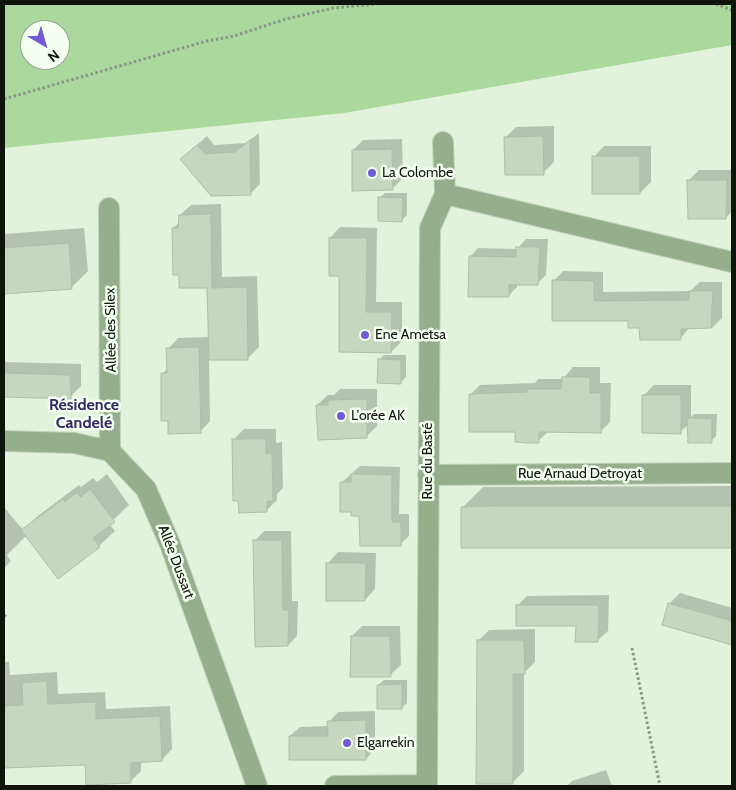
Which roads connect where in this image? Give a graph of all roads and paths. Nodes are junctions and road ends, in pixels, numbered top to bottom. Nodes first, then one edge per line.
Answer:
1 (377, 4) edge
2 (716, 4) edge
3 (732, 10) edge
4 (4, 99) edge
5 (443, 142) dead end
6 (445, 194) junction
7 (109, 208) dead end
8 (732, 262) edge
9 (4, 440) edge
10 (110, 451) junction
11 (732, 473) edge
12 (428, 476) junction
13 (632, 648) dead end
14 (257, 786) edge
15 (335, 786) edge
16 (427, 786) edge
17 (660, 786) edge

1 - 4 path
2 - 3 path
5 - 6 street, Rue du Basté
6 - 8 street
6 - 12 street, Rue du Basté
7 - 10 street, Allée des Silex
9 - 10 street
10 - 14 street, Allée Dussart
11 - 12 street, Rue Arnaud Detroyat
12 - 16 street, Rue du Basté
13 - 17 path
15 - 16 street, Rue du Basté

